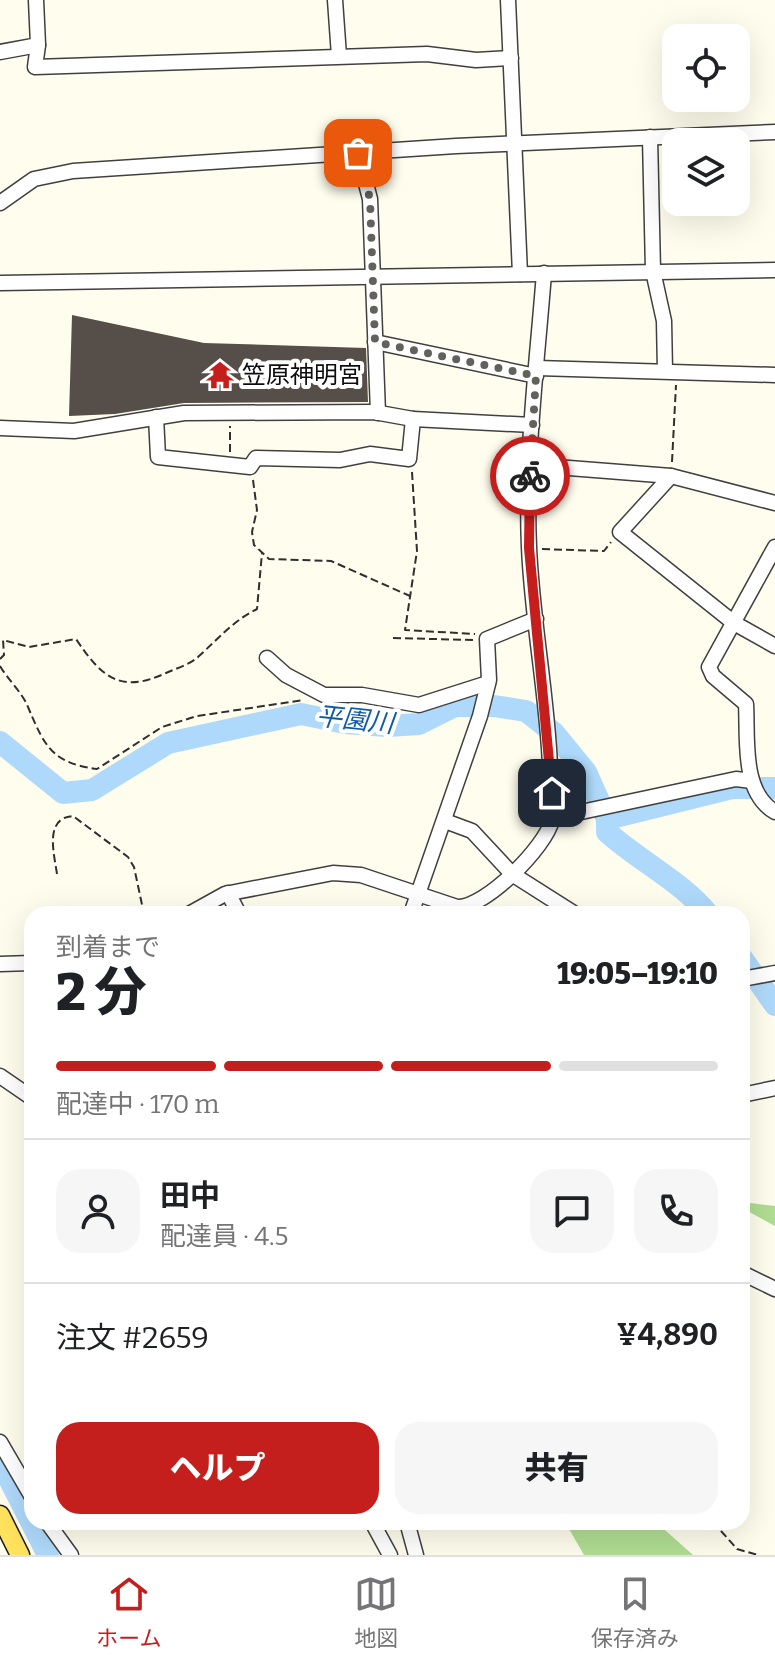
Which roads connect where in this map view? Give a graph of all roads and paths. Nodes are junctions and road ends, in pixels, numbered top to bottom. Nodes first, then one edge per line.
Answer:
1 (36, 0) edge
2 (335, 0) edge
3 (508, 0) edge
4 (38, 45) junction
5 (0, 52) edge
6 (339, 56) junction
7 (511, 58) junction
8 (775, 132) edge
9 (650, 137) junction
10 (516, 145) junction
11 (358, 153) junction
12 (1, 200) edge
13 (775, 270) edge
14 (653, 271) junction
15 (544, 273) junction
16 (520, 274) junction
17 (372, 277) junction
18 (0, 283) edge
19 (375, 342) junction
20 (536, 372) junction
21 (671, 372) junction
22 (775, 375) edge
23 (230, 413) junction
24 (378, 413) junction
25 (156, 417) junction
26 (413, 419) junction
27 (532, 425) junction
28 (0, 428) edge
29 (409, 459) junction
30 (230, 465) junction
31 (531, 465) junction
32 (250, 467) junction
33 (671, 476) junction
34 (775, 503) edge
35 (620, 532) junction
36 (775, 547) edge
37 (529, 548) junction
38 (262, 553) junction
39 (410, 596) junction
40 (536, 619) junction
41 (734, 623) junction
42 (393, 638) dead end
43 (487, 639) junction
44 (775, 646) edge
45 (267, 658) dead end
46 (0, 659) edge
47 (0, 666) edge
48 (487, 690) junction
49 (324, 695) junction
50 (752, 781) junction
51 (775, 812) edge
52 (553, 818) junction
53 (445, 821) junction
54 (57, 874) dead end
55 (512, 874) junction
56 (418, 892) junction
57 (228, 893) junction
58 (142, 906) edge
59 (204, 906) edge
60 (235, 906) edge
61 (414, 906) edge
62 (454, 906) edge
63 (470, 906) edge
64 (562, 906) edge
65 (24, 963) edge
66 (0, 964) edge
67 (770, 975) edge
68 (750, 979) edge
69 (0, 1076) edge
70 (775, 1088) edge
71 (24, 1092) edge
72 (750, 1093) edge
73 (750, 1277) edge
74 (775, 1289) edge
75 (0, 1442) edge
76 (24, 1483) edge
77 (0, 1515) edge
78 (53, 1530) edge
79 (376, 1530) edge
80 (409, 1530) edge
81 (720, 1530) edge
82 (20, 1555) edge
83 (71, 1555) edge
84 (390, 1555) edge
85 (416, 1555) edge
86 (758, 1555) edge

1 - 4 street
2 - 6 street
3 - 7 street
4 - 5 street
4 - 6 street
6 - 7 street
7 - 10 street
8 - 9 street
9 - 10 street
9 - 14 street
10 - 11 street
10 - 16 street
11 - 12 street
11 - 17 street
13 - 14 street
14 - 15 street
14 - 21 street
15 - 16 street
15 - 20 street
16 - 17 street
17 - 18 street
17 - 19 street
19 - 20 street
19 - 24 street
20 - 21 street
20 - 27 street
21 - 22 street
21 - 33 path
23 - 24 street
23 - 25 street
23 - 30 path
24 - 26 street
25 - 28 street
25 - 30 street
26 - 27 street
26 - 29 street
27 - 31 street
29 - 32 street
29 - 39 path
30 - 32 street
31 - 33 street
31 - 37 street
32 - 38 path
33 - 34 street
33 - 35 street
35 - 37 path
35 - 41 street
36 - 41 street
37 - 40 street
38 - 39 path
38 - 46 path
39 - 43 path
40 - 43 street
40 - 52 street
41 - 44 street
41 - 50 street
42 - 43 path
43 - 48 street
45 - 49 street
47 - 49 path
48 - 49 street
48 - 53 street
50 - 51 street
50 - 52 street
52 - 55 street
53 - 55 street
53 - 56 street
54 - 58 path
55 - 63 street
55 - 64 street
56 - 57 street
56 - 61 street
56 - 62 street
57 - 59 street
57 - 60 street
65 - 66 street
67 - 68 street
69 - 71 street
70 - 72 street
73 - 74 street
75 - 76 street
77 - 82 main road
78 - 83 street
79 - 84 street
80 - 85 street
81 - 86 path

